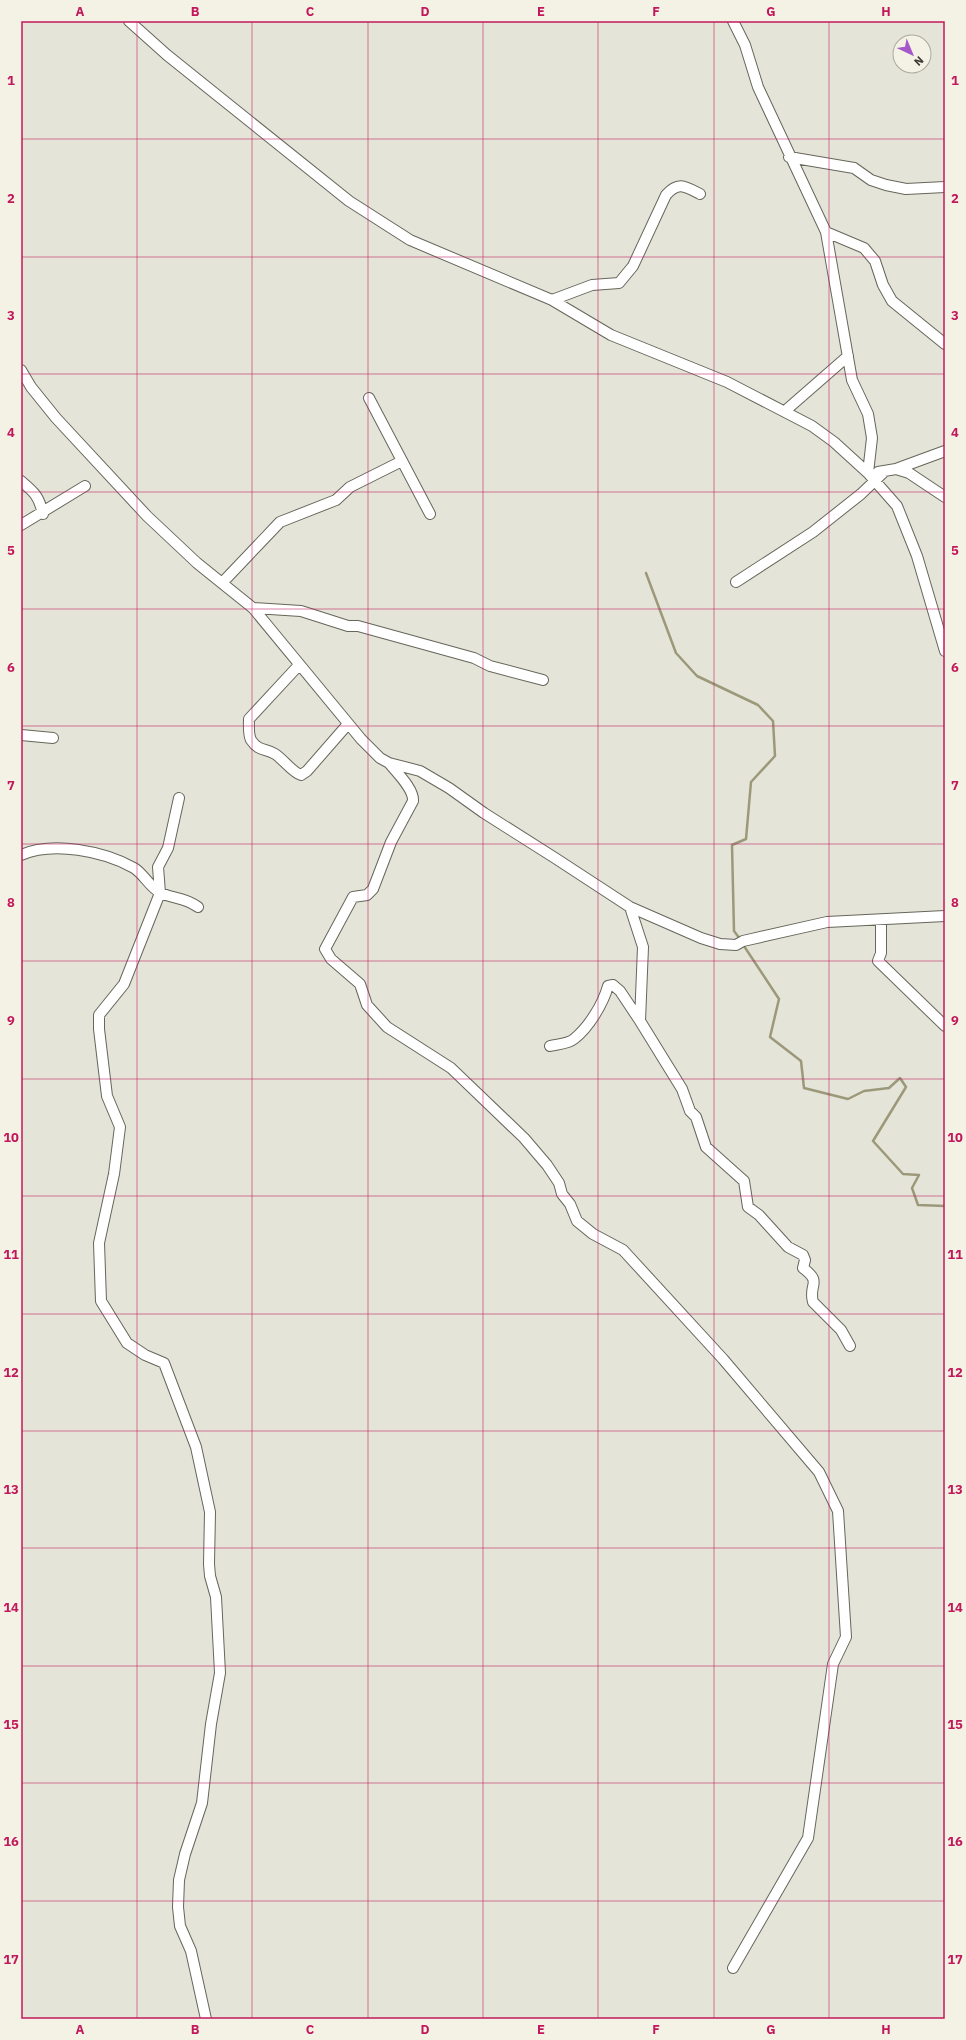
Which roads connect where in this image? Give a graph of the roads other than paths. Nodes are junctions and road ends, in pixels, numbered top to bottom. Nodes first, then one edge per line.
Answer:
1 (129, 21) edge
2 (733, 21) edge
3 (790, 157) junction
4 (945, 187) edge
5 (700, 194) dead end
6 (826, 232) junction
7 (552, 300) junction
8 (945, 344) edge
9 (848, 356) junction
10 (21, 370) edge
11 (370, 398) dead end
12 (784, 411) junction
13 (945, 451) edge
14 (402, 461) junction
15 (896, 469) junction
16 (871, 477) junction
17 (21, 481) edge
18 (85, 486) dead end
19 (945, 497) edge
20 (42, 514) junction
21 (430, 514) dead end
22 (21, 525) edge
23 (736, 582) dead end
24 (222, 583) junction
25 (253, 608) junction
26 (945, 651) edge
27 (299, 665) junction
28 (543, 680) dead end
29 (348, 724) junction
30 (21, 735) edge
31 (53, 738) dead end
32 (389, 763) junction
33 (179, 798) dead end
34 (21, 855) edge
35 (160, 893) junction
36 (198, 907) dead end
37 (630, 908) junction
38 (945, 916) edge
39 (881, 920) junction
40 (640, 1021) junction
41 (945, 1026) edge
42 (550, 1046) dead end
43 (850, 1346) dead end
44 (733, 1968) dead end
45 (206, 2019) edge

1 - 7 street
2 - 3 street
3 - 4 street
3 - 6 street
5 - 7 street
6 - 8 street
6 - 9 street
7 - 12 street
9 - 12 street
9 - 16 street
10 - 24 street
11 - 14 street
12 - 16 street
13 - 15 street
14 - 21 street
14 - 24 street
15 - 16 street
15 - 19 street
16 - 23 street
16 - 26 street
17 - 20 street
18 - 20 street
20 - 22 street
24 - 25 street
25 - 27 street
25 - 28 street
27 - 29 street
27 - 29 street
29 - 32 street
30 - 31 street
32 - 37 street
32 - 44 street
33 - 35 street
34 - 35 street
35 - 36 street
35 - 45 street
37 - 39 street
37 - 40 street
38 - 39 street
39 - 41 street
40 - 42 street
40 - 43 street

